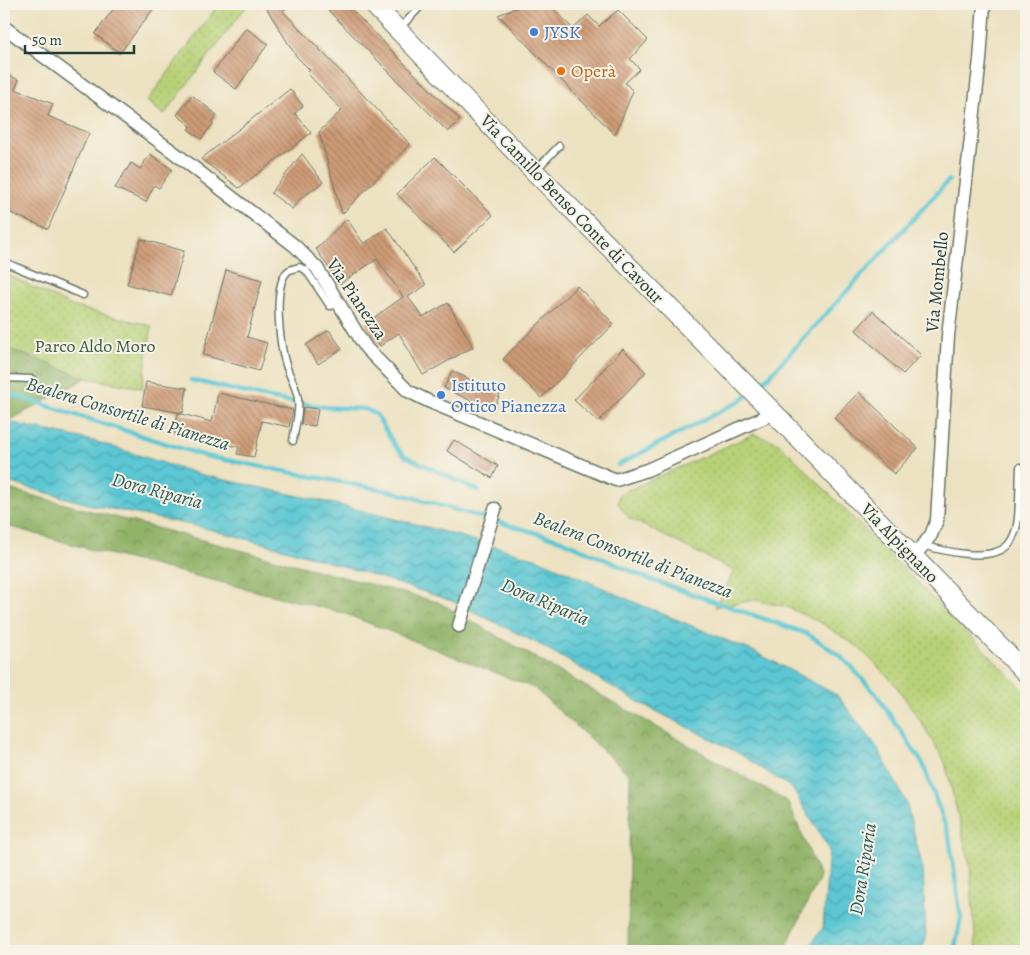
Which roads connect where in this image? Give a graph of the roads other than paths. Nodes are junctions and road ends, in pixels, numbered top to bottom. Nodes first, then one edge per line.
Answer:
1 (400, 4) edge
2 (411, 4) edge
3 (984, 4) edge
4 (424, 5) edge
5 (377, 8) edge
6 (4, 27) edge
7 (398, 30) junction
8 (559, 146) dead end
9 (535, 172) junction
10 (4, 262) edge
11 (83, 296) dead end
12 (340, 304) junction
13 (4, 378) edge
14 (32, 379) dead end
15 (774, 413) junction
16 (292, 440) dead end
17 (1020, 467) dead end
18 (495, 509) dead end
19 (919, 552) junction
20 (459, 626) dead end
21 (1026, 673) edge

1 - 5 lane
2 - 4 lane
3 - 19 street, Via Mombello
4 - 7 lane
5 - 7 street, Via Camillo Benso Conte di Cavour
6 - 12 street, Via Pianezza
7 - 9 street, Via Camillo Benso Conte di Cavour
8 - 9 lane
9 - 15 street, Via Camillo Benso Conte di Cavour
10 - 11 lane
12 - 15 street, Via Pianezza
12 - 16 lane
13 - 14 lane
15 - 19 street, Via Alpignano
17 - 19 lane
18 - 20 street
19 - 21 street, Via Alpignano

